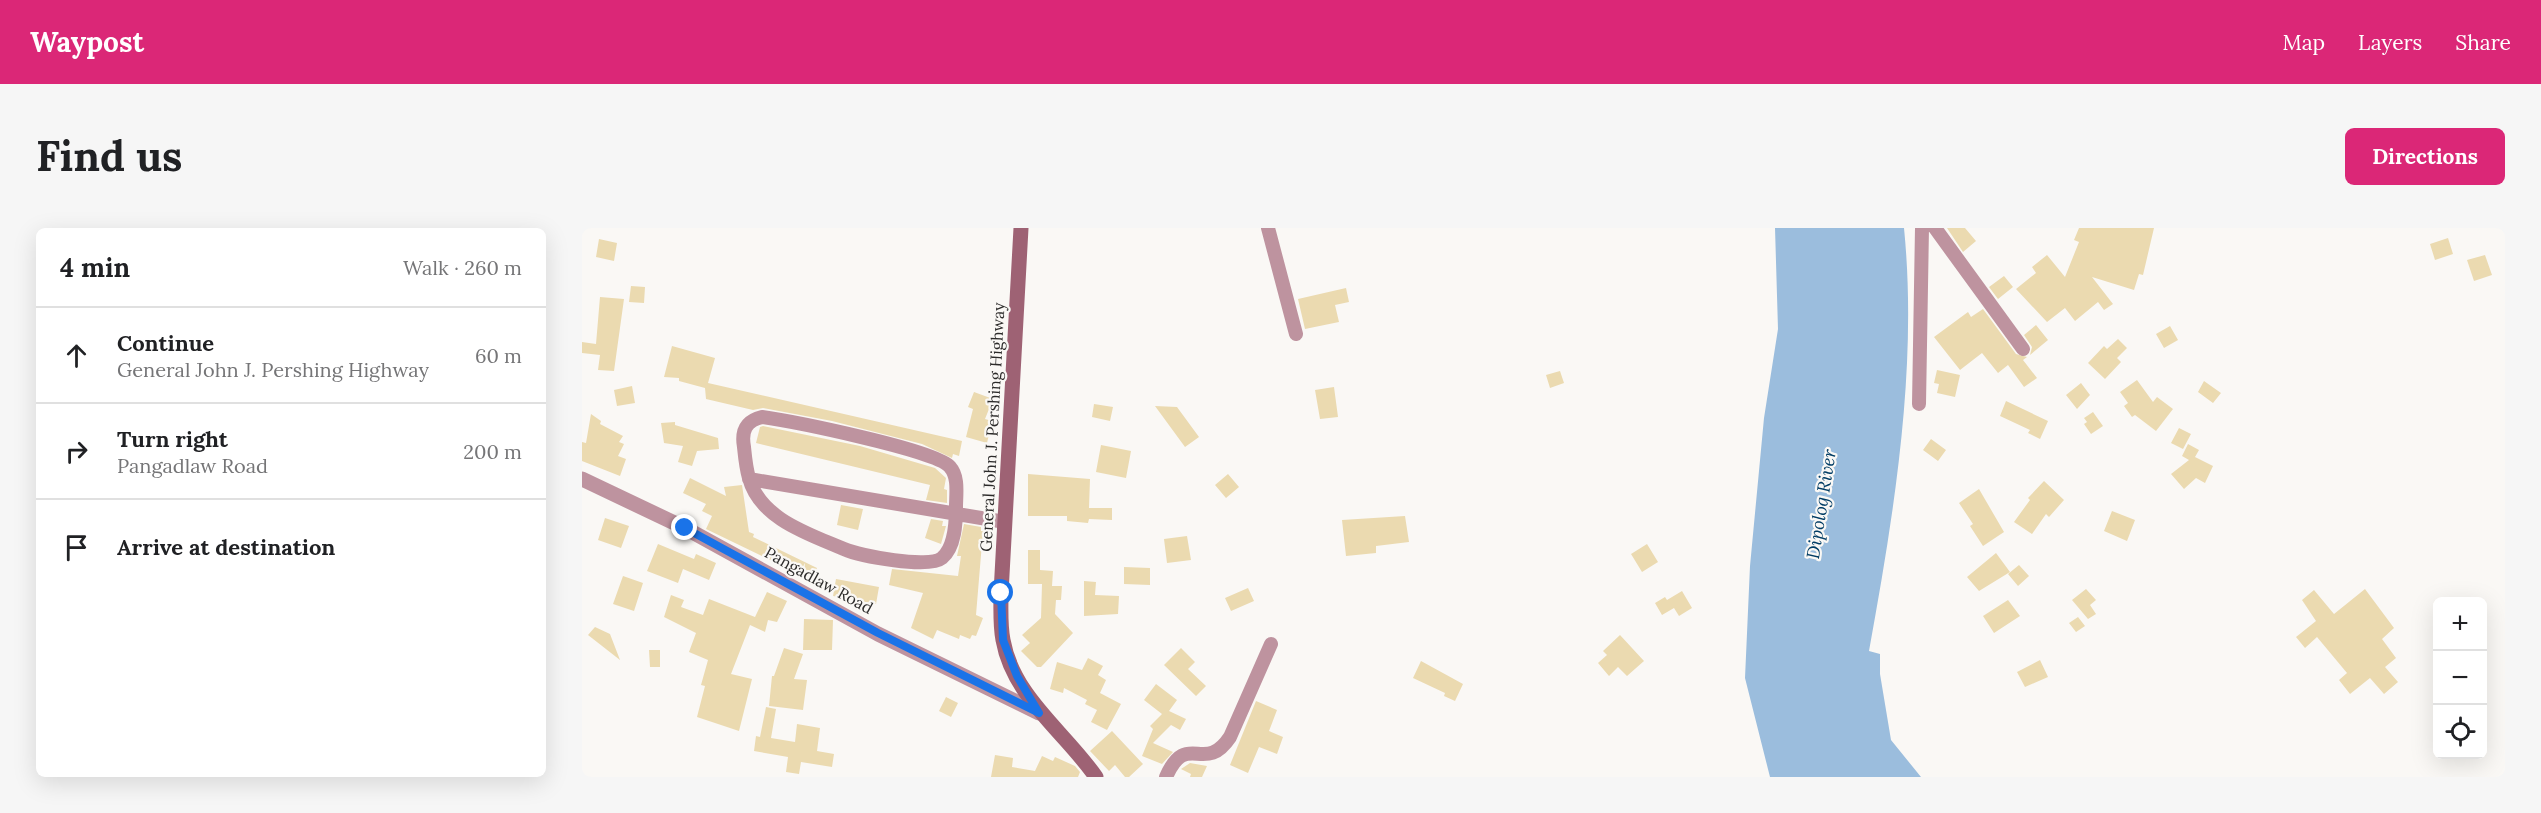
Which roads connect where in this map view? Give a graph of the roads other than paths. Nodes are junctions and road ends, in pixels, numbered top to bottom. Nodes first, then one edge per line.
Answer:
1 (1021, 228) edge
2 (1268, 228) edge
3 (1922, 228) edge
4 (1935, 228) edge
5 (1296, 334) dead end
6 (2024, 349) dead end
7 (1919, 404) dead end
8 (582, 479) edge
9 (749, 479) junction
10 (956, 514) junction
11 (1005, 522) junction
12 (1271, 644) dead end
13 (1039, 713) junction
14 (1096, 777) edge
15 (1166, 777) edge

1 - 11 main road, General John J. Pershing Highway
2 - 5 street
3 - 7 street
4 - 6 street
8 - 13 street, Pangadlaw Road
9 - 10 street
9 - 10 street
9 - 10 street
10 - 11 street
11 - 13 main road, General John J. Pershing Highway
12 - 15 street
13 - 14 main road, General John J. Pershing Highway

